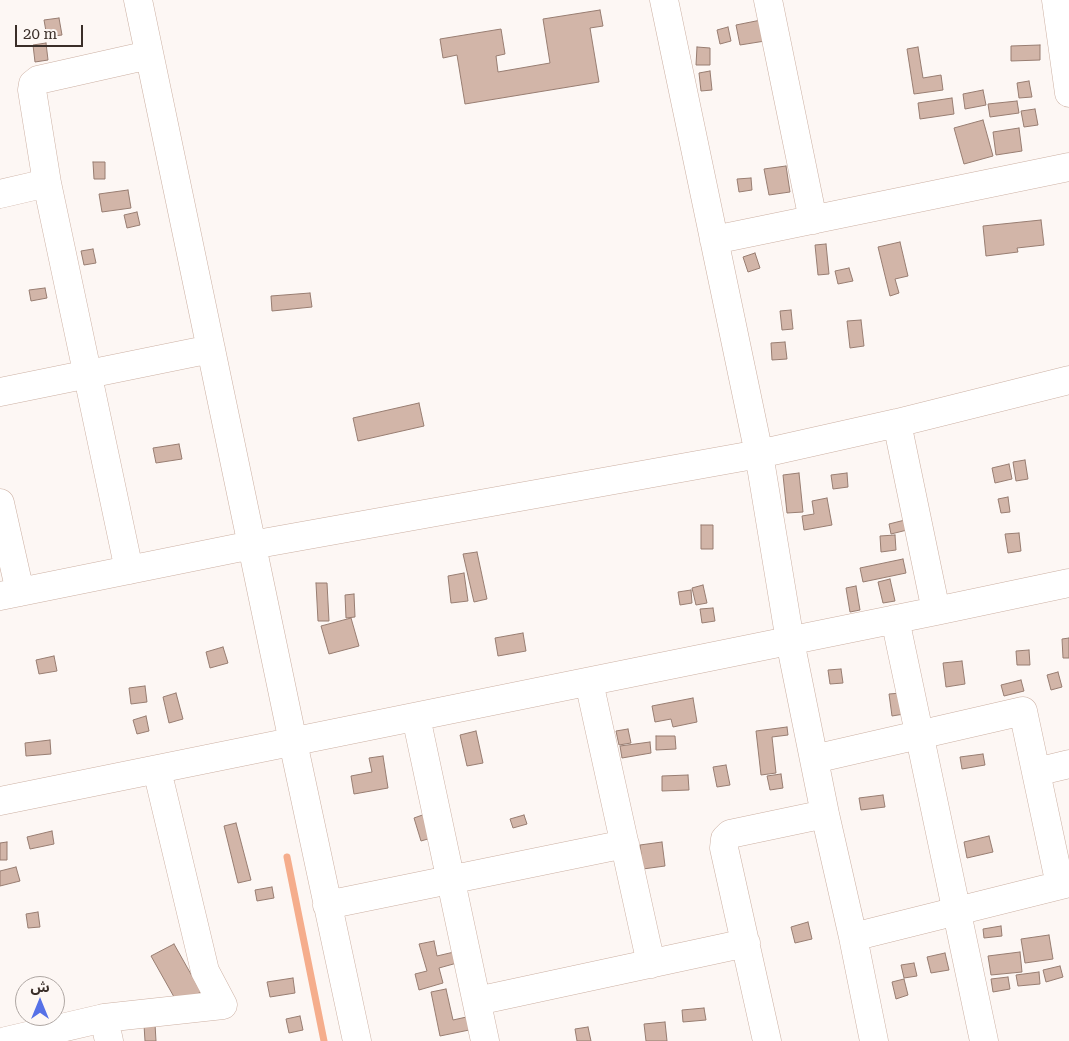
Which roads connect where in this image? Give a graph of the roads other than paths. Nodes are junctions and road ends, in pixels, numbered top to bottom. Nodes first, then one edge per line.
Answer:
1 (138, 0) edge
2 (664, 0) edge
3 (768, 0) edge
4 (1056, 0) edge
5 (149, 56) junction
6 (1069, 93) edge
7 (1069, 167) edge
8 (47, 183) junction
9 (0, 194) edge
10 (814, 220) junction
11 (714, 240) junction
12 (211, 349) junction
13 (88, 373) junction
14 (1069, 380) edge
15 (0, 392) edge
16 (897, 423) junction
17 (758, 454) junction
18 (0, 503) edge
19 (252, 545) junction
20 (129, 570) junction
21 (1069, 583) edge
22 (10, 594) edge
23 (936, 611) junction
24 (895, 619) junction
25 (790, 641) junction
26 (589, 682) junction
27 (416, 717) junction
28 (920, 735) junction
29 (293, 742) junction
30 (814, 759) junction
31 (1069, 764) edge
32 (157, 770) junction
33 (1036, 772) junction
34 (0, 801) edge
35 (825, 814) junction
36 (625, 844) junction
37 (451, 879) junction
38 (1064, 884) edge
39 (327, 905) junction
40 (956, 910) junction
41 (853, 937) junction
42 (746, 943) junction
43 (651, 964) junction
44 (477, 1001) junction
45 (107, 1029) edge
46 (6, 1041) edge
47 (357, 1041) edge
48 (485, 1041) edge
49 (767, 1041) edge
50 (874, 1041) edge
51 (984, 1041) edge

1 - 5 street
2 - 11 street
3 - 10 street
4 - 6 street
5 - 8 street
5 - 12 street
7 - 10 street
8 - 9 street
8 - 13 street
10 - 11 street
11 - 17 street
12 - 13 street
12 - 19 street
13 - 15 street
13 - 20 street
14 - 16 street
16 - 17 street
16 - 23 street
17 - 19 street
17 - 25 street
18 - 22 street
19 - 20 street
19 - 29 street
20 - 22 street
21 - 23 street
23 - 24 street
24 - 25 street
24 - 28 street
25 - 26 street
25 - 30 street
26 - 27 street
26 - 36 street
27 - 29 street
27 - 37 street
28 - 30 street
28 - 33 street
28 - 40 street
29 - 32 street
29 - 39 street
30 - 35 street
31 - 33 street
32 - 34 street
32 - 45 street
33 - 38 street
35 - 41 street
35 - 42 street
36 - 37 street
36 - 43 street
37 - 39 street
37 - 44 street
38 - 40 street
39 - 47 street
40 - 41 street
40 - 51 street
41 - 50 street
42 - 43 street
42 - 49 street
43 - 44 street
44 - 48 street
45 - 46 street

